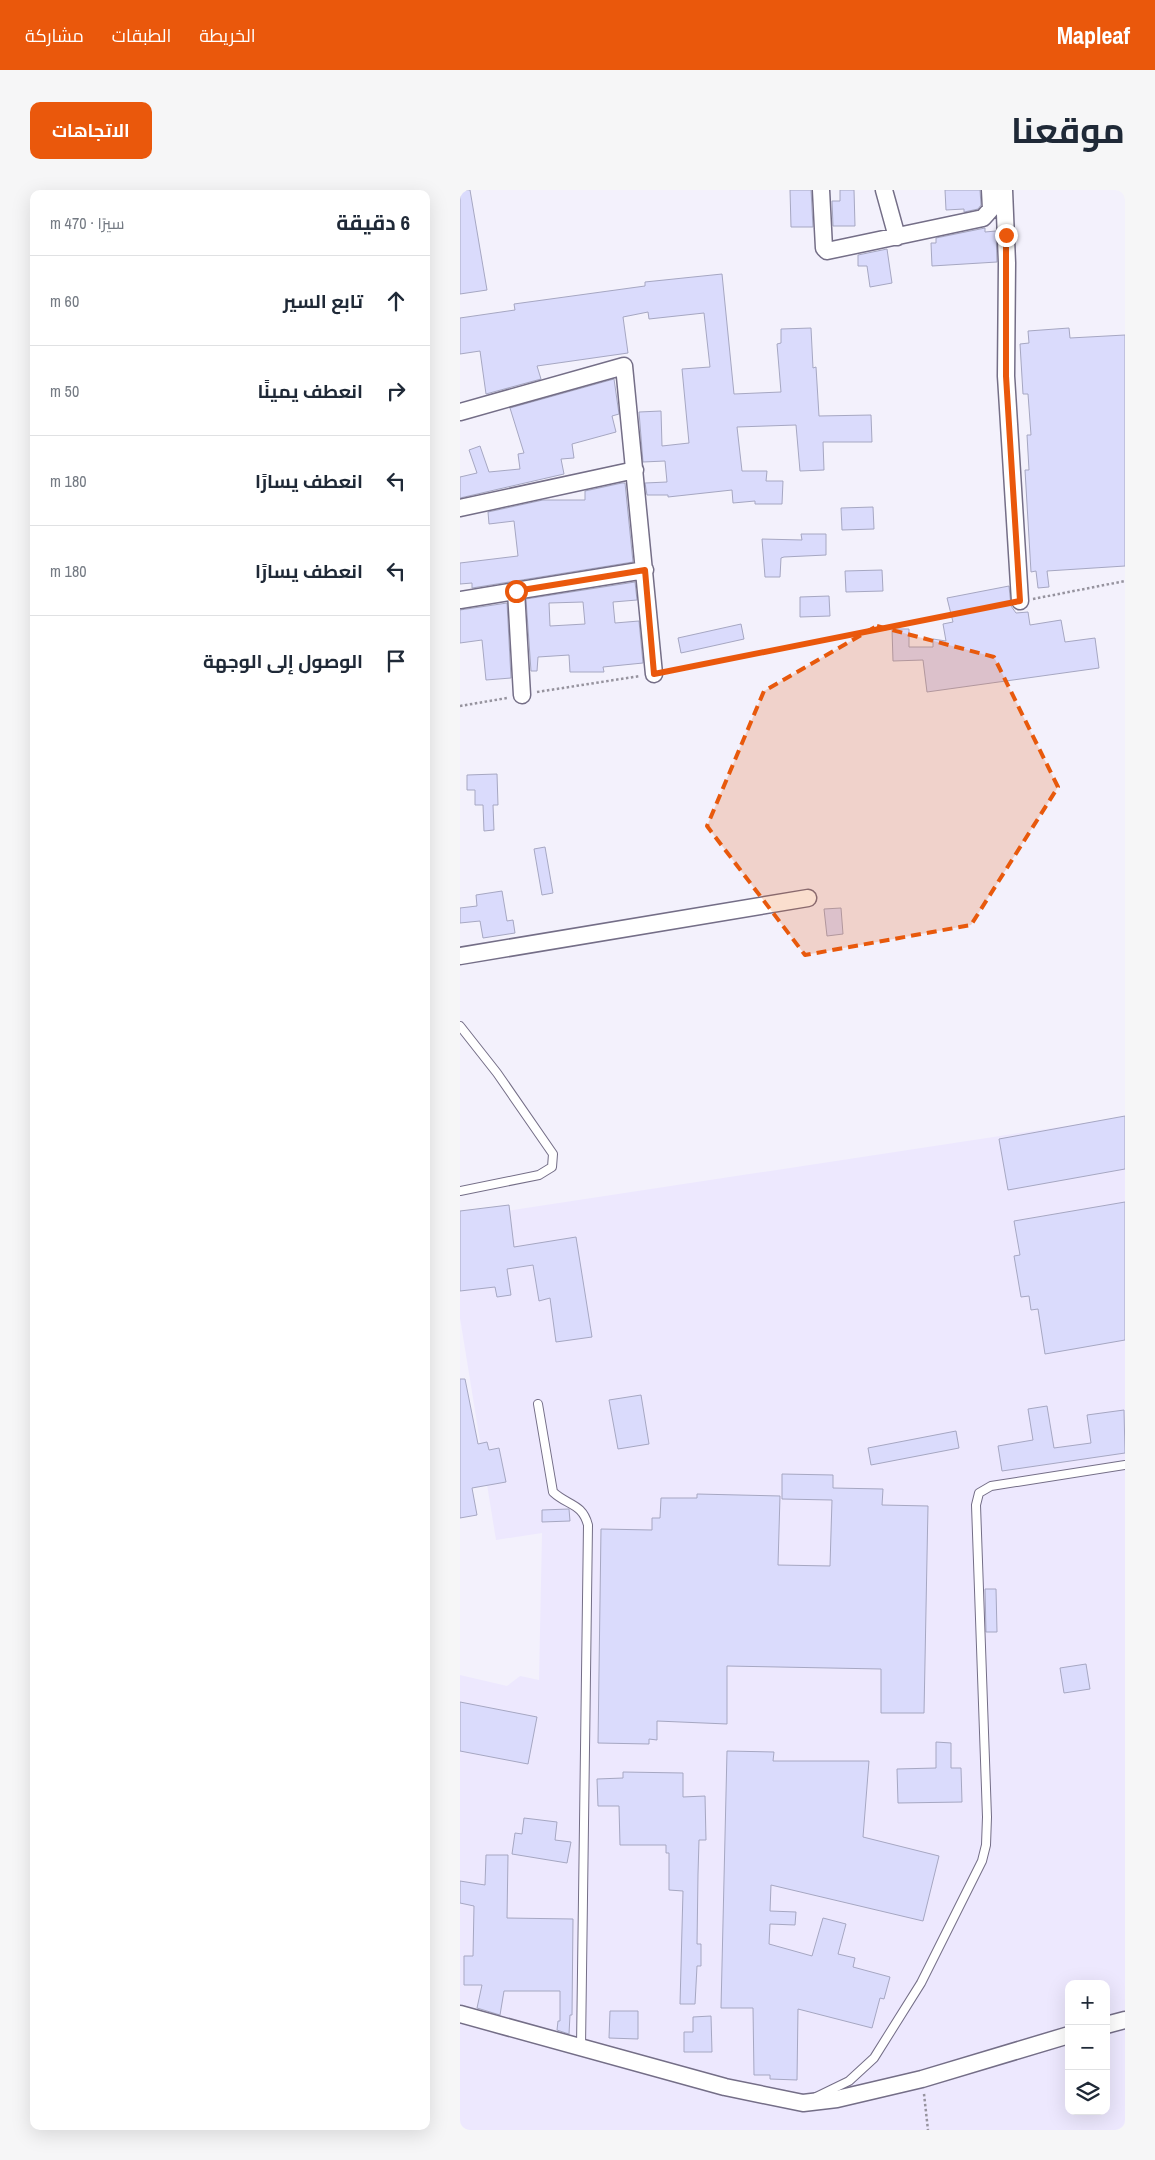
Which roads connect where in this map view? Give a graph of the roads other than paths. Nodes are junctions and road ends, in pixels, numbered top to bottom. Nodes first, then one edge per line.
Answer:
1 (821, 190) edge
2 (884, 190) edge
3 (990, 190) edge
4 (1004, 190) edge
5 (897, 237) junction
6 (460, 412) edge
7 (635, 470) junction
8 (460, 508) edge
9 (645, 570) junction
10 (516, 591) junction
11 (460, 600) edge
12 (1020, 601) road end
13 (654, 674) road end
14 (522, 695) road end
15 (808, 898) dead end
16 (460, 956) edge
17 (460, 1026) edge
18 (460, 1191) edge
19 (538, 1404) dead end
20 (1125, 1465) edge
21 (460, 2014) edge
22 (1125, 2020) edge
23 (1110, 2024) edge
24 (1065, 2036) edge
25 (581, 2047) junction
26 (803, 2103) junction

1 - 5 street
2 - 5 street
3 - 5 street
4 - 12 street
6 - 7 street
7 - 8 street
7 - 9 street
9 - 10 street
9 - 13 street
10 - 11 street
10 - 14 street
15 - 16 street
17 - 18 lane
19 - 25 lane
20 - 26 lane
21 - 25 street
22 - 23 street
24 - 26 street
25 - 26 street

